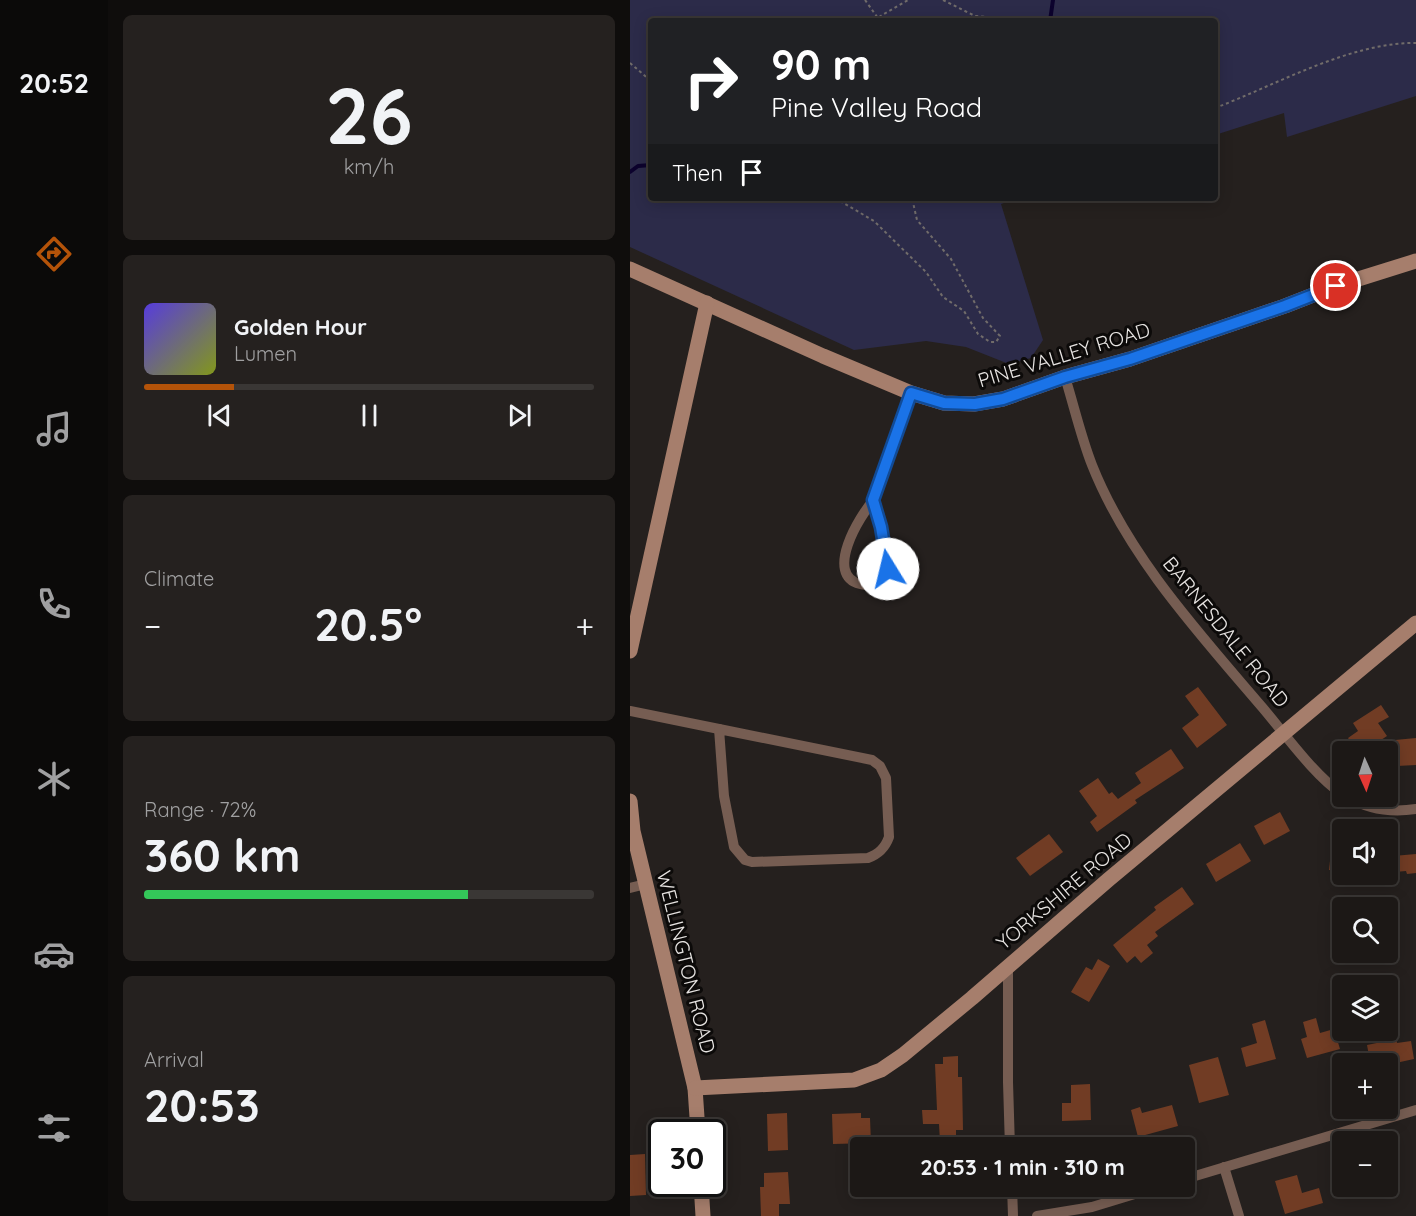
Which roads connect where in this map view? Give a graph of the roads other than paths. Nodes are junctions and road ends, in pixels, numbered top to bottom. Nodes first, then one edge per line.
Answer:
1 (1416, 261) edge
2 (630, 269) edge
3 (707, 303) junction
4 (1065, 377) junction
5 (911, 393) junction
6 (873, 500) junction
7 (1416, 623) edge
8 (630, 651) edge
9 (630, 711) edge
10 (719, 729) junction
11 (1284, 733) junction
12 (1332, 785) edge
13 (630, 801) edge
14 (1372, 807) edge
15 (1416, 809) edge
16 (646, 884) junction
17 (630, 888) edge
18 (1008, 966) junction
19 (695, 1089) junction
20 (1416, 1110) edge
21 (697, 1119) edge
22 (1010, 1137) edge
23 (1224, 1167) junction
24 (1195, 1176) edge
25 (702, 1197) edge
26 (1012, 1197) edge
27 (1125, 1197) edge
28 (703, 1216) edge
29 (1013, 1216) edge
30 (1037, 1216) edge
31 (1239, 1216) edge

1 - 4 street, PINE VALLEY ROAD
2 - 3 street, PINE VALLEY ROAD
3 - 5 street, PINE VALLEY ROAD
3 - 8 street
4 - 5 street, PINE VALLEY ROAD
4 - 11 street, BARNESDALE ROAD
5 - 6 street
6 - 6 street
7 - 11 street, YORKSHIRE ROAD
9 - 10 street
10 - 10 street
11 - 12 street, BARNESDALE ROAD
11 - 18 street, YORKSHIRE ROAD
13 - 16 street, WELLINGTON ROAD
14 - 15 street, BARNESDALE ROAD
16 - 17 street
16 - 19 street, WELLINGTON ROAD
18 - 19 street, YORKSHIRE ROAD
18 - 22 street
19 - 21 street, WELLINGTON ROAD
20 - 23 street
23 - 24 street
23 - 31 street
25 - 28 street
26 - 29 street
27 - 30 street

